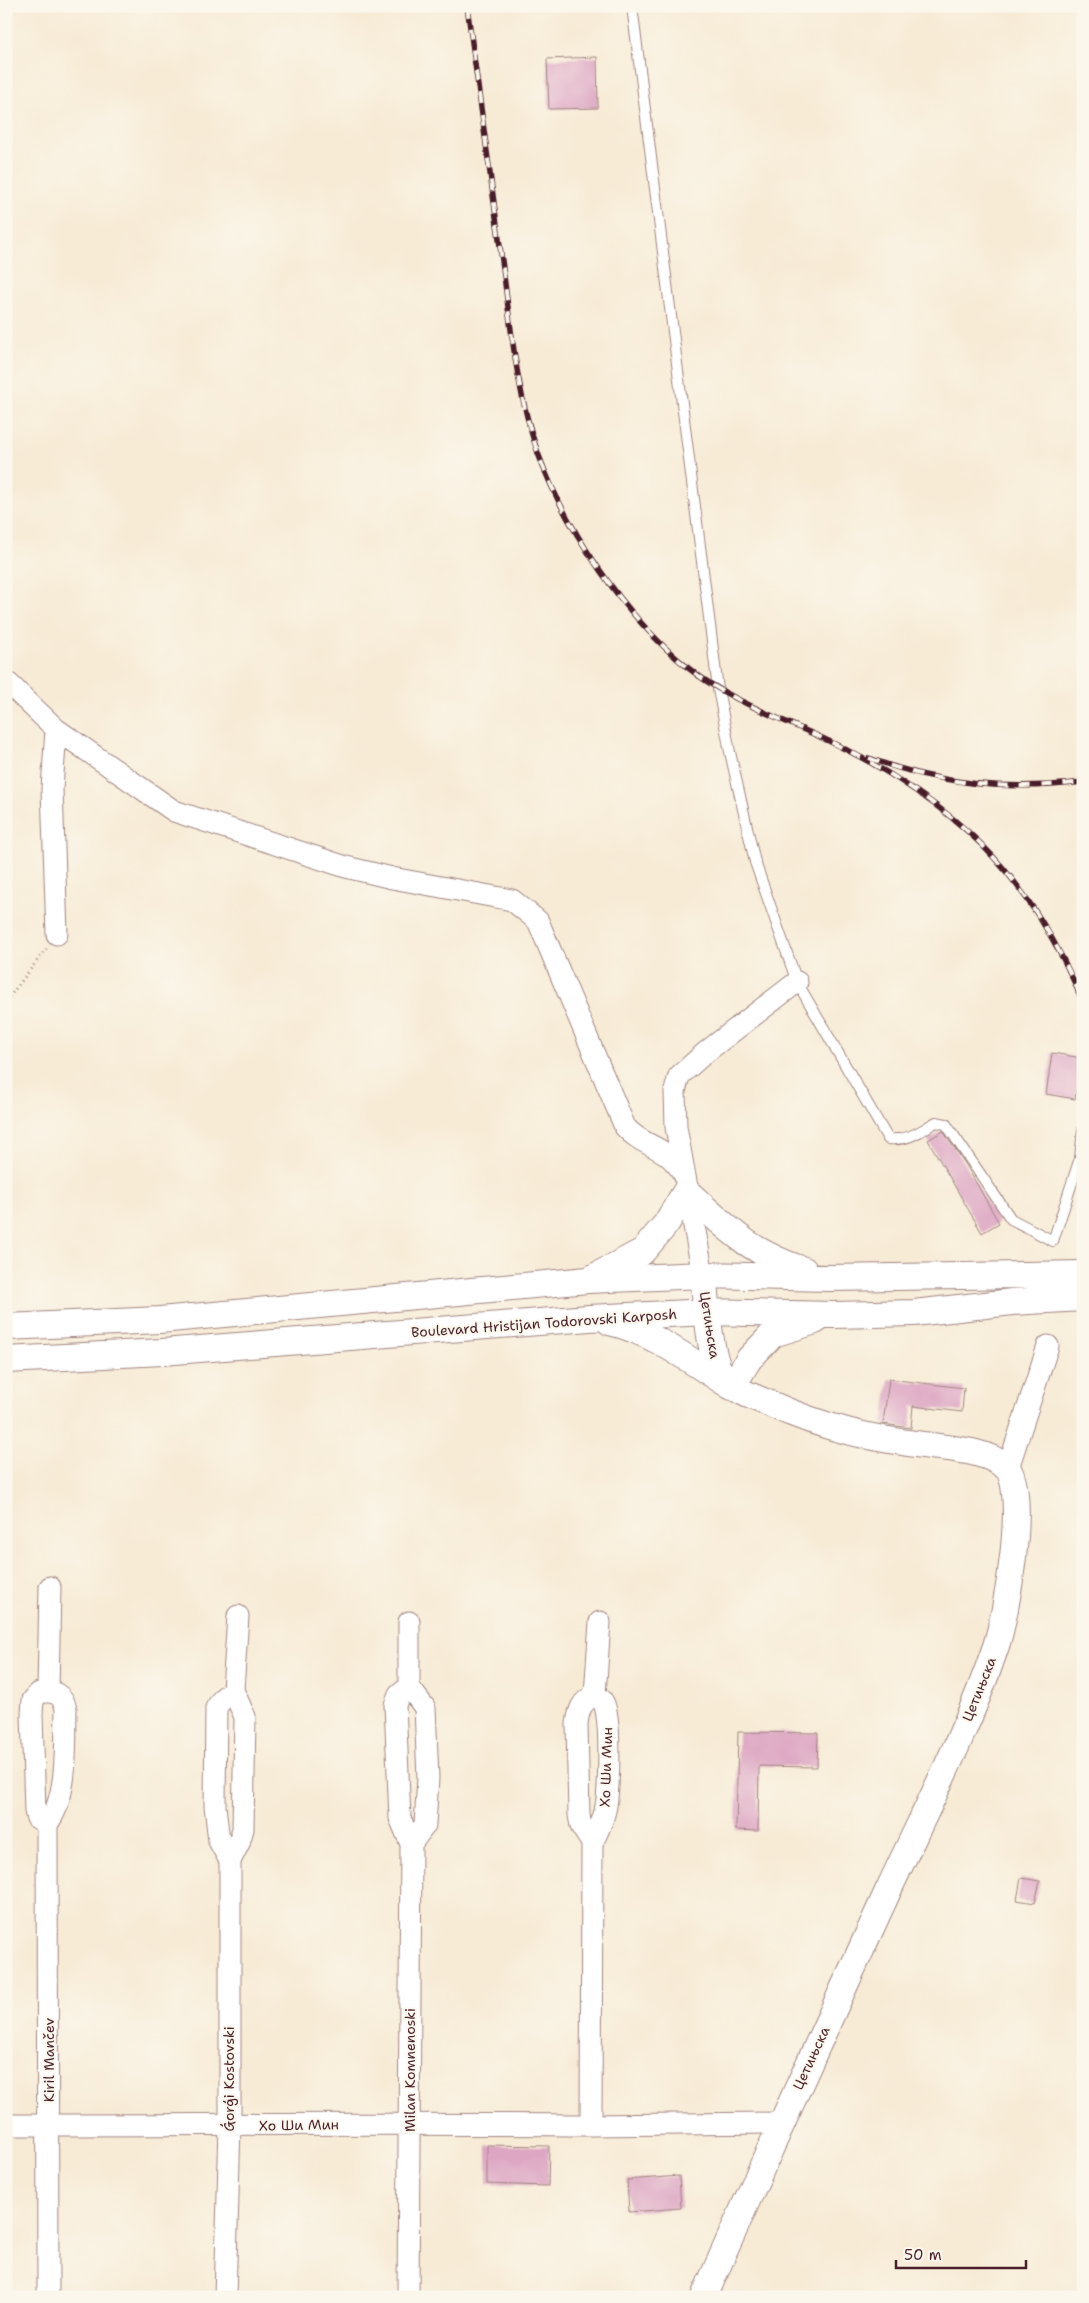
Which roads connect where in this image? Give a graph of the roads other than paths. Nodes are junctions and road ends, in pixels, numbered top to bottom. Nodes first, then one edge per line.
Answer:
1 (632, 6) edge
2 (6, 681) edge
3 (56, 729) junction
4 (57, 934) road end
5 (797, 982) junction
6 (1083, 1130) edge
7 (685, 1182) junction
8 (1083, 1274) edge
9 (702, 1275) junction
10 (828, 1278) junction
11 (588, 1280) junction
12 (1083, 1298) edge
13 (708, 1312) junction
14 (835, 1315) junction
15 (589, 1318) junction
16 (6, 1327) edge
17 (1048, 1346) dead end
18 (6, 1360) edge
19 (732, 1387) junction
20 (1008, 1468) junction
21 (50, 1587) dead end
22 (238, 1616) dead end
23 (409, 1622) dead end
24 (600, 1622) dead end
25 (409, 1687) junction
26 (233, 1690) junction
27 (48, 1691) junction
28 (595, 1694) junction
29 (47, 1824) junction
30 (592, 1843) junction
31 (411, 1844) junction
32 (230, 1861) junction
33 (410, 2123) junction
34 (781, 2123) junction
35 (6, 2125) edge
36 (49, 2125) junction
37 (591, 2125) junction
38 (230, 2126) junction
39 (717, 2268) junction
40 (48, 2297) edge
41 (225, 2297) edge
42 (408, 2297) edge
43 (704, 2297) edge
44 (716, 2297) edge

1 - 5 lane
2 - 3 street
3 - 4 street
3 - 7 street
5 - 6 lane
5 - 7 street
7 - 9 street
7 - 10 street
7 - 11 street
8 - 10 street
9 - 10 street
9 - 11 street
9 - 13 street, Цетињска
11 - 16 street
12 - 14 street, Boulevard Hristijan Todorovski Karposh
13 - 14 street, Boulevard Hristijan Todorovski Karposh
13 - 15 street, Boulevard Hristijan Todorovski Karposh
13 - 19 street, Цетињска
14 - 19 street
15 - 18 street, Boulevard Hristijan Todorovski Karposh
15 - 19 street
17 - 20 street
19 - 20 street
20 - 34 street, Цетињска
21 - 27 street
22 - 26 street, Ǵorǵi Kostovski
23 - 25 street
24 - 28 street
25 - 31 street, Milan Komnenoski
25 - 31 street
26 - 32 street, Ǵorǵi Kostovski
26 - 32 street, Ǵorǵi Kostovski
27 - 29 street, Kiril Mančev
27 - 29 street
28 - 30 street, Хо Ши Мин
28 - 30 street
29 - 36 street, Kiril Mančev
30 - 37 street, Хо Ши Мин
31 - 33 street, Milan Komnenoski
32 - 38 street, Ǵorǵi Kostovski
33 - 37 street, Хо Ши Мин
33 - 38 street, Хо Ши Мин
33 - 42 street, Milan Komnenoski
34 - 37 street, Хо Ши Мин
34 - 39 street, Цетињска
35 - 36 street, Хо Ши Мин
36 - 38 street, Хо Ши Мин
36 - 40 street, Kiril Mančev
38 - 41 street, Ǵorǵi Kostovski
39 - 43 street, Цетињска
39 - 44 street

